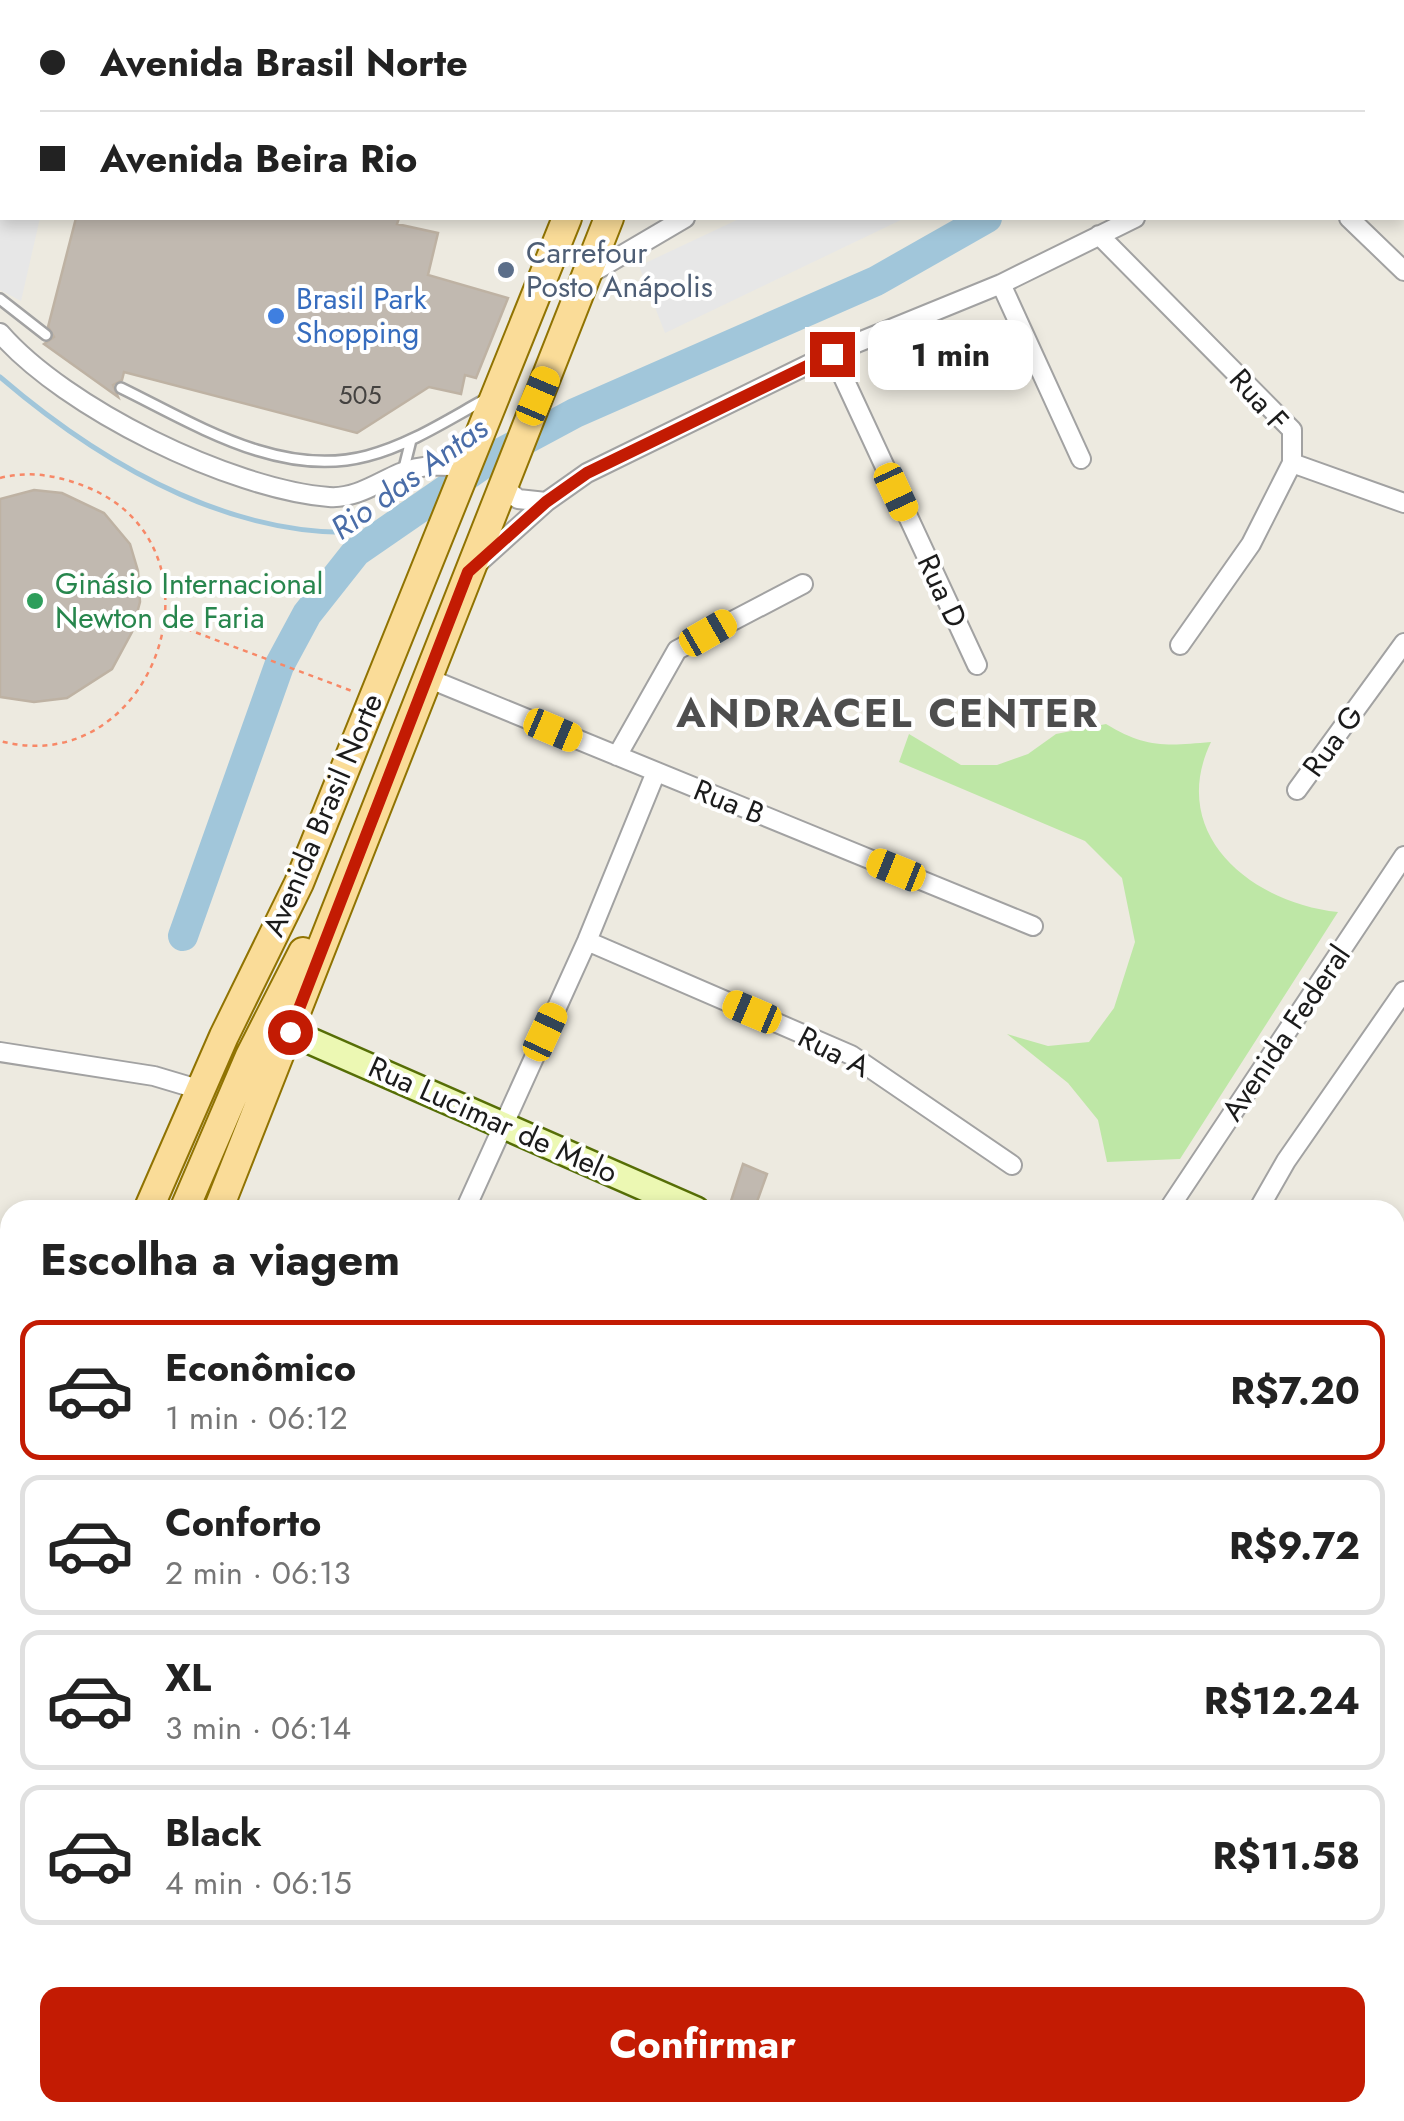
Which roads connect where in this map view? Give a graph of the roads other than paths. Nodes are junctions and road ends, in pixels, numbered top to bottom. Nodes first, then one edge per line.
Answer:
1 (566, 220) edge
2 (608, 220) edge
3 (680, 220) edge
4 (1130, 220) edge
5 (1351, 220) edge
6 (1099, 234) junction
7 (1404, 270) edge
8 (588, 275) junction
9 (1001, 284) junction
10 (0, 299) edge
11 (0, 333) edge
12 (46, 335) dead end
13 (832, 354) junction
14 (121, 388) dead end
15 (495, 404) junction
16 (411, 440) junction
17 (1081, 459) dead end
18 (1292, 463) junction
19 (467, 468) junction
20 (403, 472) junction
21 (504, 480) junction
22 (546, 502) junction
23 (1404, 503) edge
24 (468, 572) junction
25 (803, 584) dead end
26 (1404, 643) edge
27 (1180, 645) dead end
28 (977, 666) dead end
29 (424, 676) junction
30 (617, 756) junction
31 (656, 772) junction
32 (1298, 790) dead end
33 (1404, 856) edge
34 (299, 884) junction
35 (334, 911) junction
36 (1033, 926) dead end
37 (588, 941) junction
38 (1404, 992) edge
39 (290, 1032) junction
40 (0, 1052) edge
41 (244, 1053) junction
42 (201, 1090) junction
43 (503, 1123) junction
44 (1012, 1165) dead end
45 (152, 1200) edge
46 (169, 1200) edge
47 (188, 1200) edge
48 (222, 1200) edge
49 (469, 1200) edge
50 (674, 1200) edge
51 (1175, 1200) edge
52 (1264, 1200) edge

1 - 15 main road, Avenida Brasil Norte
2 - 8 main road, Avenida Brasil Norte
3 - 8 street
4 - 6 street
5 - 7 street
6 - 9 street
6 - 18 street, Rua F
8 - 21 main road, Avenida Brasil Norte
9 - 13 street
9 - 17 street
10 - 12 lane
11 - 20 street
13 - 22 street
13 - 28 street, Rua D
14 - 16 lane
15 - 16 lane
15 - 19 main road, Avenida Brasil Norte
16 - 20 lane
18 - 23 street
18 - 27 street, Rua F
19 - 20 street
19 - 34 main road, Avenida Brasil Norte
21 - 22 street
21 - 24 main road, Avenida Brasil Norte
22 - 24 street
24 - 29 main road, Avenida Brasil Norte
25 - 30 street
26 - 32 street, Rua G
29 - 30 street, Rua B
29 - 35 main road, Avenida Brasil Norte
30 - 31 street, Rua B
31 - 36 street, Rua B
31 - 37 street
33 - 51 street, Avenida Federal
34 - 41 main road
34 - 42 main road, Avenida Brasil Norte
35 - 39 main road, Avenida Brasil Norte
35 - 41 main road
37 - 43 street
37 - 44 street, Rua A
38 - 52 street
39 - 43 main road, Rua Lucimar de Melo
39 - 48 main road, Avenida Brasil Norte
40 - 42 street
41 - 46 main road
41 - 47 main road
42 - 45 main road, Avenida Brasil Norte
43 - 49 street
43 - 50 main road, Rua Lucimar de Melo

